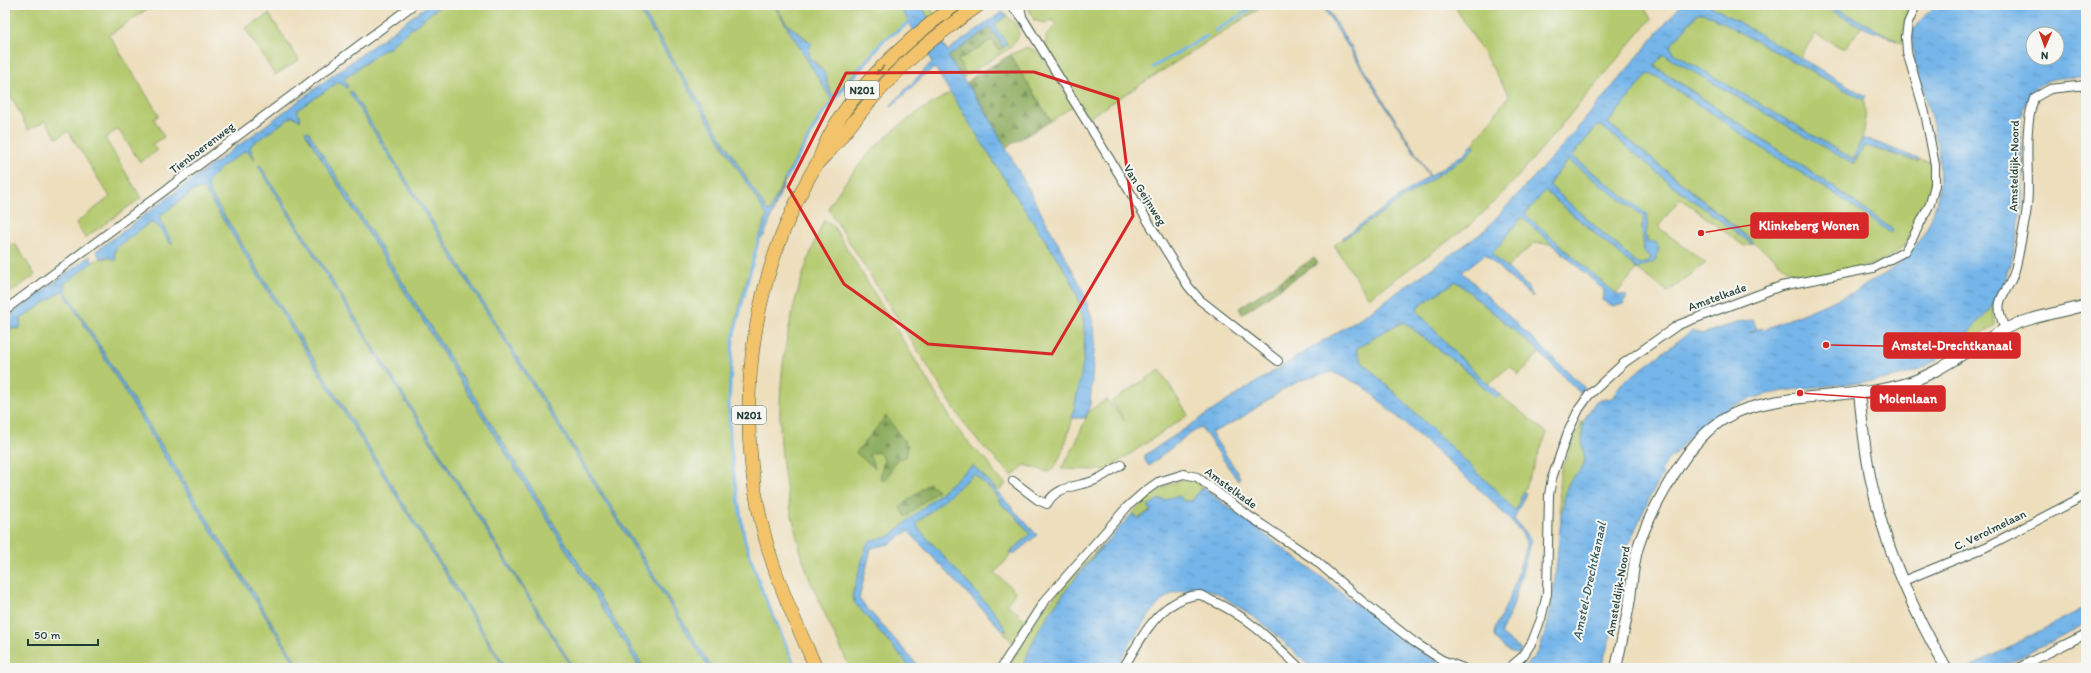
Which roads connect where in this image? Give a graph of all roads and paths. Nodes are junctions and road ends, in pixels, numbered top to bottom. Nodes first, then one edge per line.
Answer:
1 (413, 5) edge
2 (955, 5) edge
3 (979, 5) edge
4 (1010, 5) edge
5 (1020, 5) edge
6 (1916, 5) edge
7 (1022, 17) junction
8 (2086, 85) edge
9 (818, 163) junction
10 (2086, 306) edge
11 (5, 310) edge
12 (2005, 329) junction
13 (1278, 360) dead end
14 (1859, 392) junction
15 (1121, 465) dead end
16 (1013, 481) dead end
17 (2086, 495) edge
18 (1903, 581) junction
19 (2086, 634) edge
20 (816, 668) edge
21 (1001, 668) edge
22 (1123, 668) edge
23 (1300, 668) edge
24 (1463, 668) edge
25 (1510, 668) edge
26 (1616, 668) edge
27 (1946, 668) edge
28 (2018, 668) edge

1 - 11 street, Tienboerenweg
2 -> 9 main road, N201
3 - 9 main road, N201
4 - 7 street, Van Geijnweg
5 - 7 street, Van Geijnweg
6 - 25 street, Amstelkade
7 - 13 street, Van Geijnweg
8 - 12 street, Amsteldijk-Noord
9 - 20 main road, N201
10 - 12 street
12 - 14 street, Amsteldijk-Noord
14 - 18 street
14 - 26 street, Amsteldijk-Noord
15 - 16 street
17 - 18 street, C. Verolmelaan
18 - 27 street
19 - 28 street
21 - 24 street, Amstelkade
22 - 23 street

